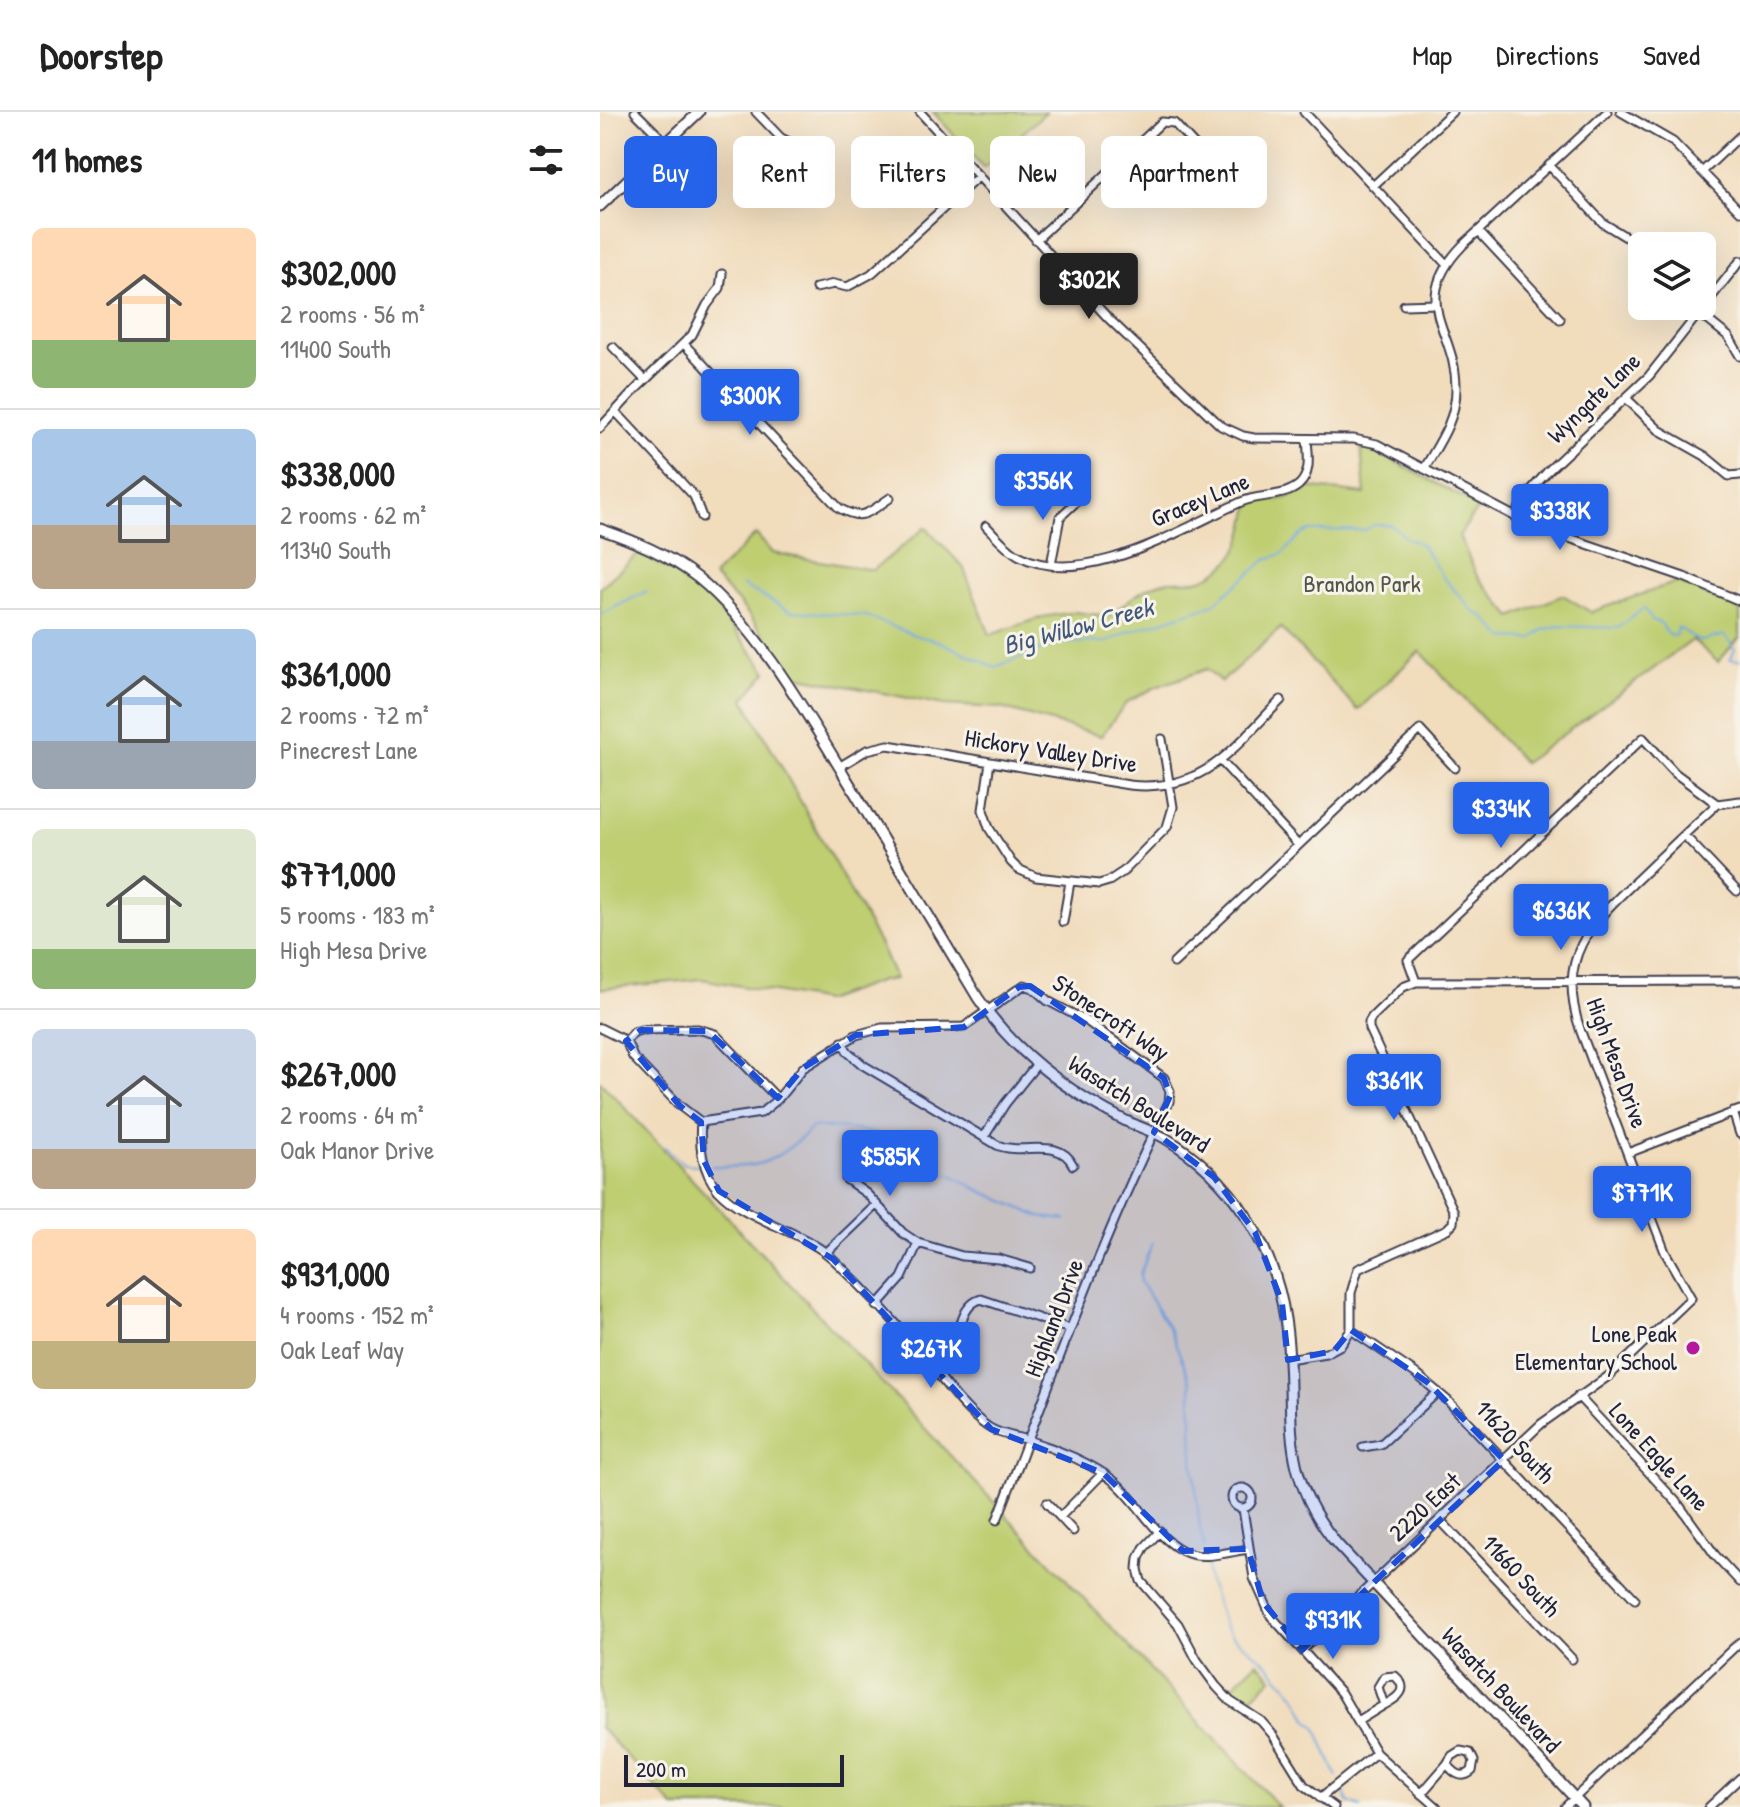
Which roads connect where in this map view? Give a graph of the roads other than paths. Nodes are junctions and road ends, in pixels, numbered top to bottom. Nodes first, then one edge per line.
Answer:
1 (635, 112) edge
2 (699, 112) edge
3 (756, 112) edge
4 (920, 112) edge
5 (1304, 112) edge
6 (1452, 112) edge
7 (1607, 112) edge
8 (1621, 112) edge
9 (659, 136) edge
10 (673, 136) edge
11 (779, 136) edge
12 (1147, 136) edge
13 (1186, 136) edge
14 (1740, 136) edge
15 (1549, 165) junction
16 (1703, 171) junction
17 (979, 176) junction
18 (1101, 179) edge
19 (624, 183) edge
20 (1373, 186) junction
21 (600, 206) edge
22 (1740, 211) edge
23 (1478, 231) junction
24 (1626, 237) dead end
25 (1036, 240) junction
26 (1740, 261) edge
27 (1447, 265) junction
28 (722, 274) dead end
29 (816, 288) dead end
30 (1716, 291) edge
31 (1436, 304) junction
32 (1404, 305) dead end
33 (1560, 319) dead end
34 (1693, 320) edge
35 (1708, 320) edge
36 (684, 344) junction
37 (613, 347) dead end
38 (1740, 356) edge
39 (645, 380) junction
40 (1626, 398) junction
41 (616, 412) junction
42 (600, 428) edge
43 (1307, 439) junction
44 (1424, 469) junction
45 (1740, 475) edge
46 (890, 498) dead end
47 (1077, 501) dead end
48 (702, 517) dead end
49 (1518, 518) junction
50 (986, 526) dead end
51 (600, 529) edge
52 (1051, 565) junction
53 (1740, 601) edge
54 (1281, 700) dead end
55 (1162, 739) dead end
56 (1220, 760) junction
57 (990, 762) junction
58 (839, 767) junction
59 (1455, 768) dead end
60 (1171, 782) junction
61 (1740, 801) edge
62 (1717, 804) junction
63 (1684, 835) junction
64 (1298, 845) junction
65 (1070, 882) junction
66 (1737, 891) dead end
67 (1063, 922) dead end
68 (1174, 963) dead end
69 (1740, 981) edge
70 (1416, 982) junction
71 (1571, 982) junction
72 (987, 1011) junction
73 (600, 1028) edge
74 (626, 1041) junction
75 (842, 1042) junction
76 (1037, 1064) junction
77 (778, 1099) junction
78 (1736, 1111) edge
79 (701, 1122) junction
80 (1154, 1132) junction
81 (1740, 1134) edge
82 (984, 1137) junction
83 (1628, 1153) junction
84 (1073, 1165) dead end
85 (846, 1179) dead end
86 (876, 1205) junction
87 (918, 1243) junction
88 (826, 1253) junction
89 (1030, 1268) dead end
90 (877, 1306) junction
91 (1070, 1329) junction
92 (1351, 1330) junction
93 (1288, 1359) junction
94 (930, 1364) junction
95 (1438, 1392) junction
96 (1578, 1396) junction
97 (1029, 1440) junction
98 (1363, 1447) dead end
99 (1504, 1460) junction
100 (1103, 1473) junction
101 (1047, 1503) dead end
102 (1243, 1509) dead end
103 (1060, 1517) junction
104 (997, 1520) dead end
105 (1440, 1520) junction
106 (1073, 1531) dead end
107 (1160, 1531) junction
108 (1248, 1549) junction
109 (1740, 1582) edge
110 (1373, 1583) junction
111 (1635, 1599) dead end
112 (1740, 1642) edge
113 (1302, 1650) junction
114 (1572, 1659) dead end
115 (1384, 1705) dead end
116 (1358, 1721) junction
117 (1376, 1753) junction
118 (1447, 1764) dead end
119 (1740, 1778) edge
120 (1421, 1794) junction
121 (1320, 1798) junction
122 (1575, 1798) junction
123 (1334, 1807) edge
124 (1437, 1807) edge
125 (1565, 1807) edge
126 (1583, 1807) edge
127 (1709, 1807) edge

1 - 9 street
2 - 10 main road
3 - 11 street
4 - 17 street
5 - 20 street
6 - 20 street
7 - 15 street
8 - 16 street
12 - 13 street
14 - 16 street
15 - 23 street
15 - 24 street
16 - 22 street
17 - 25 street
17 - 29 street
18 - 25 street
19 - 21 main road
20 - 27 street
23 - 27 street
23 - 33 street
25 - 43 street
26 - 30 street, Wyngate Lane
27 - 31 street
28 - 36 street
31 - 32 street
31 - 44 street
34 - 40 street, Wyngate Lane
35 - 38 street
36 - 39 street
36 - 46 street
37 - 39 street
39 - 41 street
40 - 45 street
40 - 49 street, Wyngate Lane
41 - 42 street
41 - 48 street
43 - 44 street
43 - 52 street, Gracey Lane
44 - 49 street
47 - 52 street
49 - 53 street
50 - 52 street, Gracey Lane
51 - 58 main road, Wasatch Boulevard
54 - 56 street, Hickory Valley Drive
55 - 60 street
56 - 60 street, Hickory Valley Drive
56 - 64 street
57 - 58 street, Hickory Valley Drive
57 - 60 street, Hickory Valley Drive
57 - 65 street
58 - 72 main road, Wasatch Boulevard
59 - 64 street
60 - 65 street
61 - 62 street
62 - 63 street, High Mesa Drive
62 - 70 street
63 - 66 street
63 - 71 street, High Mesa Drive
64 - 68 street
65 - 67 street
69 - 71 street
70 - 71 street
70 - 92 street
71 - 83 street, High Mesa Drive
72 - 75 street
72 - 76 main road, Wasatch Boulevard
72 - 80 street, Stonecroft Way
73 - 74 street
74 - 77 street
74 - 79 street
75 - 77 street
75 - 82 street
76 - 80 main road, Wasatch Boulevard
76 - 82 street
77 - 79 street
78 - 81 street
78 - 83 street
79 - 88 street
80 - 91 street, Highland Drive
80 - 93 main road, Wasatch Boulevard
82 - 84 street
83 - 96 street, High Mesa Drive
85 - 86 street
86 - 87 street
86 - 88 street
87 - 89 street
87 - 90 street
88 - 90 street
90 - 94 street
91 - 94 street
91 - 97 street, Highland Drive
92 - 93 street
92 - 95 street, 11620 South
93 - 110 main road, Wasatch Boulevard
94 - 97 street
95 - 98 street
95 - 99 street, 11620 South
96 - 99 street, High Mesa Drive
96 - 109 street, Lone Eagle Lane
97 - 100 street
97 - 104 street, Highland Drive
99 - 105 street, 2220 East
99 - 111 street, 11620 South
100 - 103 street
100 - 107 street
101 - 103 street
102 - 108 street
103 - 106 street
105 - 110 street, 2220 East
105 - 114 street, 11660 South
107 - 108 street
107 - 121 street
108 - 113 street
110 - 113 street, 2220 East
110 - 122 main road, Wasatch Boulevard
112 - 122 street
113 - 116 street
115 - 116 street
116 - 117 street
117 - 120 street
117 - 121 street
118 - 120 street
119 - 127 street
120 - 124 street
121 - 123 street
122 - 125 street
122 - 126 main road, Wasatch Boulevard

